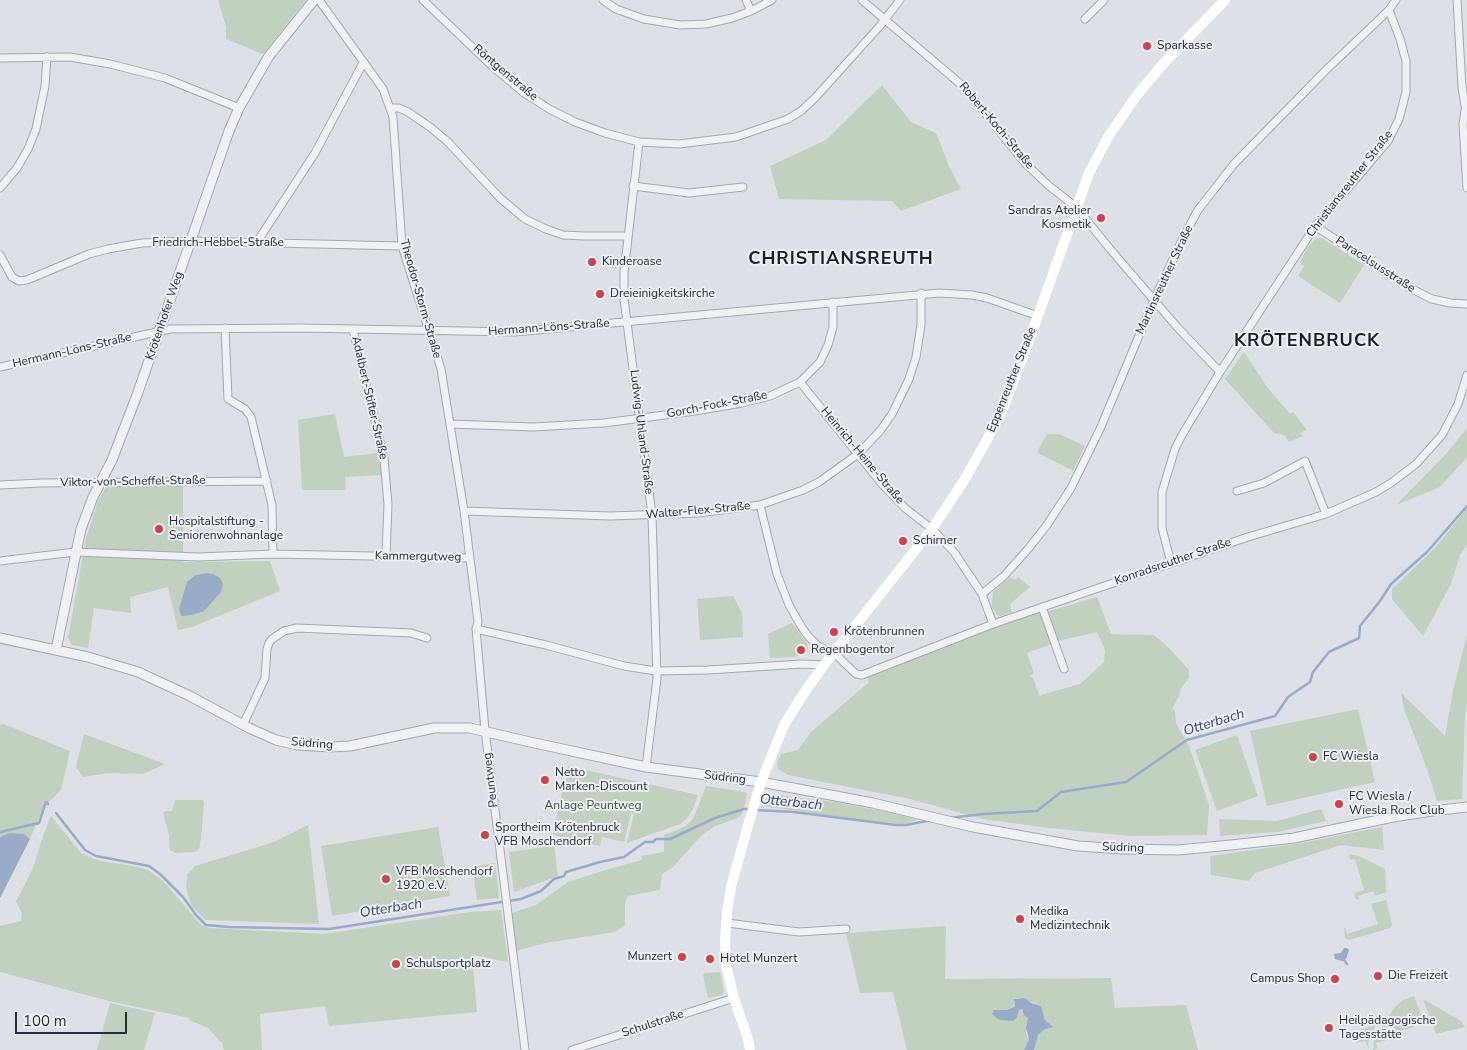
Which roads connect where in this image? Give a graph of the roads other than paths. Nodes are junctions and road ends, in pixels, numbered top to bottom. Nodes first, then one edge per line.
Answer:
1 (314, 0) edge
2 (319, 0) edge
3 (424, 0) edge
4 (603, 0) edge
5 (746, 0) edge
6 (772, 0) edge
7 (862, 0) edge
8 (900, 0) edge
9 (1104, 0) edge
10 (1225, 0) edge
11 (1396, 0) edge
12 (1457, 0) edge
13 (1389, 10) junction
14 (751, 11) junction
15 (886, 19) junction
16 (1085, 19) dead end
17 (1460, 51) junction
18 (47, 57) junction
19 (0, 58) edge
20 (362, 62) junction
21 (1467, 64) edge
22 (1466, 104) edge
23 (238, 108) junction
24 (391, 108) junction
25 (639, 142) junction
26 (633, 186) junction
27 (743, 187) dead end
28 (0, 188) edge
29 (1467, 188) edge
30 (1076, 208) junction
31 (1315, 226) junction
32 (627, 236) junction
33 (190, 242) junction
34 (257, 242) junction
35 (402, 246) junction
36 (0, 255) edge
37 (921, 294) junction
38 (1154, 300) junction
39 (833, 302) junction
40 (1467, 304) edge
41 (1038, 316) junction
42 (627, 322) junction
43 (225, 328) junction
44 (353, 330) junction
45 (160, 331) junction
46 (430, 332) junction
47 (0, 367) edge
48 (1220, 372) junction
49 (1467, 375) edge
50 (800, 382) junction
51 (640, 419) junction
52 (450, 424) junction
53 (858, 454) junction
54 (267, 480) junction
55 (101, 482) junction
56 (0, 485) edge
57 (1236, 491) dead end
58 (760, 505) junction
59 (464, 512) junction
60 (1326, 514) junction
61 (652, 515) junction
62 (932, 529) junction
63 (76, 552) junction
64 (273, 554) junction
65 (386, 556) junction
66 (470, 558) junction
67 (0, 562) edge
68 (1171, 563) junction
69 (982, 594) junction
70 (1042, 607) junction
71 (993, 624) junction
72 (476, 629) junction
73 (0, 638) edge
74 (428, 638) dead end
75 (56, 650) junction
76 (834, 652) junction
77 (824, 665) junction
78 (1064, 669) dead end
79 (656, 671) junction
80 (243, 725) junction
81 (485, 730) junction
82 (646, 767) junction
83 (761, 782) junction
84 (1467, 807) edge
85 (727, 923) junction
86 (846, 929) dead end
87 (734, 998) junction
88 (589, 1048) edge
89 (525, 1050) edge
90 (572, 1050) edge
91 (750, 1050) edge

1 - 23 street, Krötenhofer Weg
2 - 20 street, Theodor-Storm-Straße
3 - 25 street, Röntgenstraße
4 - 14 street
5 - 14 street
6 - 14 street
7 - 15 street, Robert-Koch-Straße
8 - 15 street, Röntgenstraße
9 - 16 street
10 - 30 main road, Eppenreuther Straße
11 - 13 street, Martinsreuther Straße
12 - 17 street
13 - 31 street, Christiansreuther Straße
13 - 38 street, Martinsreuther Straße
15 - 25 street, Röntgenstraße
15 - 30 street, Robert-Koch-Straße
17 - 21 street
17 - 22 street
18 - 19 street
18 - 23 street
18 - 28 street
20 - 24 street, Theodor-Storm-Straße
20 - 34 street
22 - 29 street
23 - 33 street, Krötenhofer Weg
24 - 32 street
24 - 35 street, Theodor-Storm-Straße
25 - 26 street, Ludwig-Uhland-Straße
26 - 27 street
26 - 32 street, Ludwig-Uhland-Straße
30 - 38 street, Robert-Koch-Straße
30 - 41 main road, Eppenreuther Straße
31 - 40 street, Paracelsusstraße
31 - 48 street, Christiansreuther Straße
32 - 42 street, Ludwig-Uhland-Straße
33 - 34 street, Friedrich-Hebbel-Straße
33 - 36 street, Friedrich-Hebbel-Straße
33 - 45 street, Krötenhofer Weg
34 - 35 street, Friedrich-Hebbel-Straße
35 - 46 street, Theodor-Storm-Straße
37 - 39 street, Hermann-Löns-Straße
37 - 41 street, Hermann-Löns-Straße
37 - 53 street, Walter-Flex-Straße
38 - 48 street, Robert-Koch-Straße
38 - 69 street, Martinsreuther Straße
39 - 42 street, Hermann-Löns-Straße
39 - 50 street, Gorch-Fock-Straße
41 - 62 main road, Eppenreuther Straße
42 - 46 street, Hermann-Löns-Straße
42 - 51 street, Ludwig-Uhland-Straße
43 - 44 street, Hermann-Löns-Straße
43 - 45 street, Hermann-Löns-Straße
43 - 54 street
44 - 46 street, Hermann-Löns-Straße
44 - 65 street, Adalbert-Stifter-Straße
45 - 47 street, Hermann-Löns-Straße
45 - 55 street, Krötenhofer Weg
46 - 52 street, Theodor-Storm-Straße
48 - 68 street, Christiansreuther Straße
49 - 60 street, Konradsreuther Straße
50 - 51 street, Gorch-Fock-Straße
50 - 53 street, Heinrich-Heine-Straße
51 - 52 street, Gorch-Fock-Straße
51 - 61 street, Ludwig-Uhland-Straße
52 - 59 street, Theodor-Storm-Straße
53 - 58 street, Walter-Flex-Straße
53 - 62 street, Heinrich-Heine-Straße
54 - 55 street, Viktor-von-Scheffel-Straße
54 - 64 street
55 - 56 street, Viktor-von-Scheffel-Straße
55 - 63 street, Krötenhofer Weg
57 - 60 street
58 - 61 street, Walter-Flex-Straße
58 - 76 street
59 - 61 street, Walter-Flex-Straße
59 - 66 street, Theodor-Storm-Straße
60 - 68 street, Konradsreuther Straße
61 - 79 street, Ludwig-Uhland-Straße
62 - 69 street, Heinrich-Heine-Straße
62 - 76 main road, Eppenreuther Straße
63 - 64 street, Kammergutweg
63 - 67 street, Kammergutweg
63 - 75 street, Krötenhofer Weg
64 - 65 street, Kammergutweg
65 - 66 street, Kammergutweg
66 - 72 street, Kammergutweg
68 - 70 street, Konradsreuther Straße
69 - 71 street, Heinrich-Heine-Straße
70 - 71 street, Konradsreuther Straße
70 - 78 street
71 - 76 street, Konradsreuther Straße
72 - 79 street
72 - 81 street, Peuntweg
73 - 75 street, Südring
74 - 80 street
75 - 80 street, Südring
76 - 77 main road, Eppenreuther Straße
77 - 79 street
77 - 83 main road, Eppenreuther Straße
79 - 82 street, Ludwig-Uhland-Straße
80 - 81 street, Südring
81 - 82 street, Südring
81 - 89 street, Peuntweg
82 - 83 street, Südring
83 - 84 street, Südring
83 - 85 main road, Eppenreuther Straße
85 - 86 street
85 - 87 main road, Eppenreuther Straße
87 - 88 street, Schulstraße
87 - 91 main road, Eppenreuther Straße
88 - 90 street, Schulstraße

